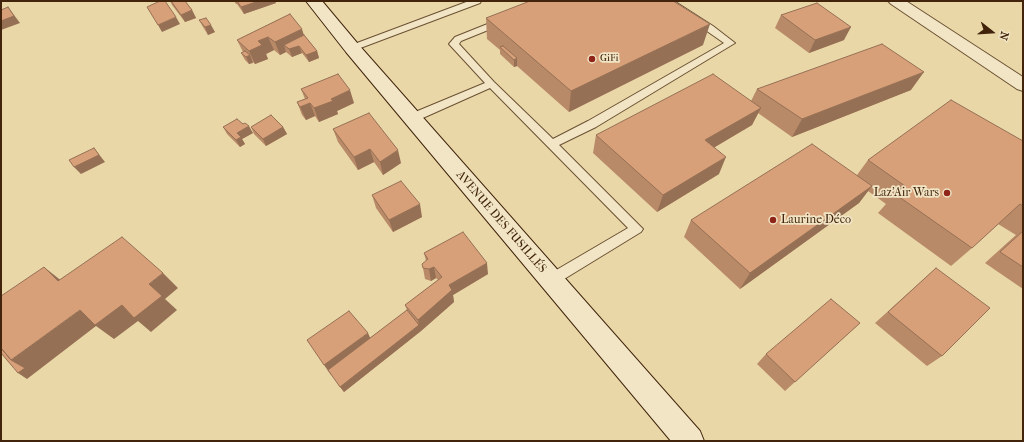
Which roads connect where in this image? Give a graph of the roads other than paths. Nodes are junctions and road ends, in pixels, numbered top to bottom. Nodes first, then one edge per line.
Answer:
1 (314, 1) edge
2 (477, 1) edge
3 (668, 1) edge
4 (896, 1) edge
5 (508, 18) edge
6 (352, 48) junction
7 (491, 84) junction
8 (1023, 86) edge
9 (412, 118) junction
10 (552, 144) junction
11 (551, 280) junction
12 (690, 441) edge

1 - 6 main road, AVENUE DES FUSILLÉS
2 - 6 lane
3 - 10 lane
4 - 8 main road
5 - 7 lane
6 - 9 main road, AVENUE DES FUSILLÉS
7 - 9 lane
7 - 10 lane
9 - 11 main road, AVENUE DES FUSILLÉS
10 - 11 lane
11 - 12 main road, AVENUE DES FUSILLÉS

